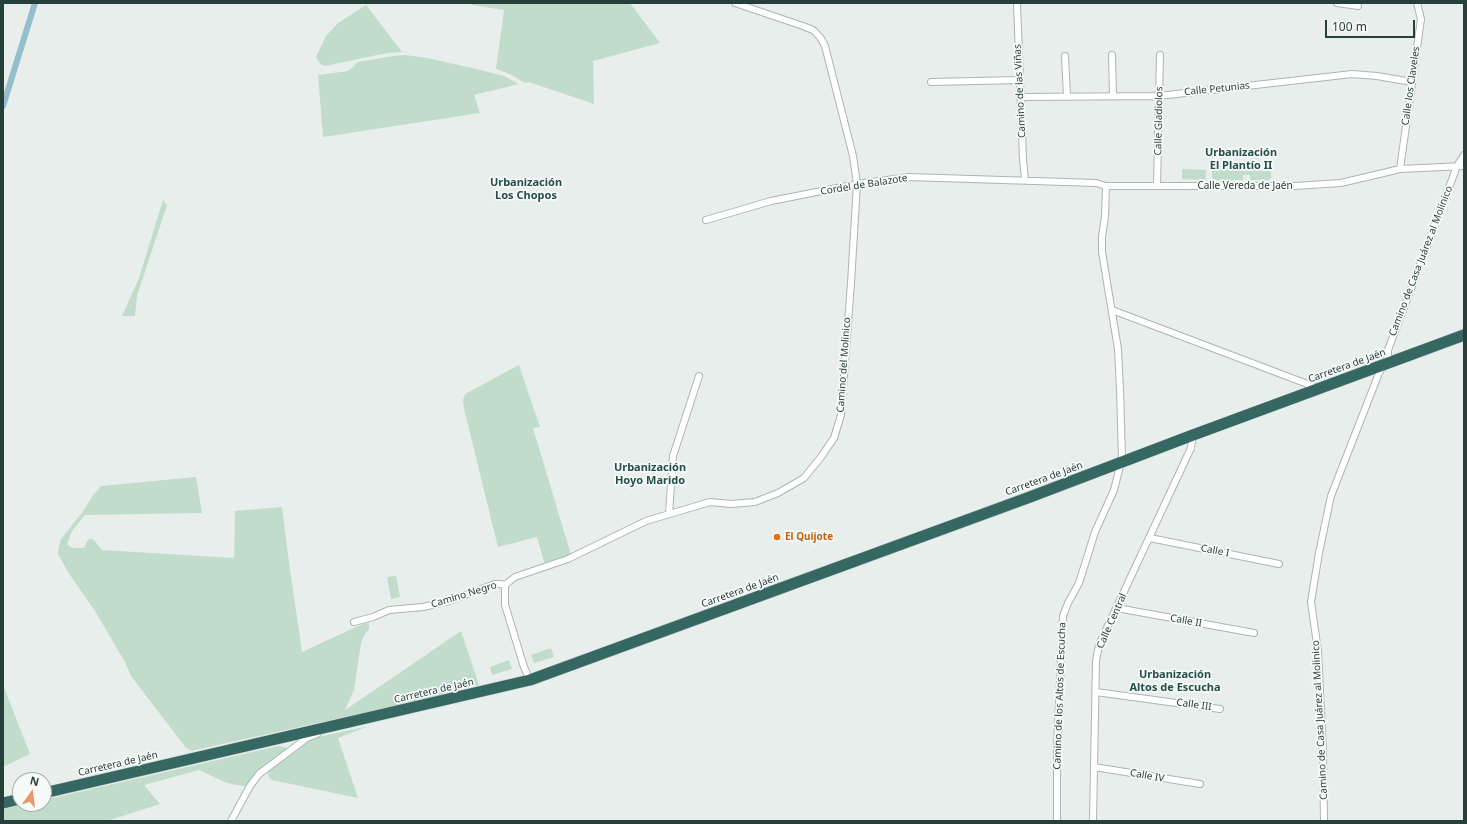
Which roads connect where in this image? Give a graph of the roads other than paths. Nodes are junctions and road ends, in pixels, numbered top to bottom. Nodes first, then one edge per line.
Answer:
1 (735, 3) edge
2 (1016, 3) edge
3 (1337, 3) edge
4 (1417, 3) edge
5 (1358, 6) dead end
6 (1112, 55) dead end
7 (1160, 55) dead end
8 (1065, 56) dead end
9 (1020, 80) junction
10 (931, 82) dead end
11 (1412, 82) junction
12 (1066, 96) junction
13 (1112, 96) junction
14 (1159, 96) junction
15 (1020, 97) junction
16 (1464, 155) edge
17 (1457, 166) junction
18 (1464, 166) edge
19 (1400, 170) junction
20 (1026, 180) junction
21 (857, 184) junction
22 (1106, 186) junction
23 (1157, 186) junction
24 (706, 220) dead end
25 (1112, 310) junction
26 (1464, 335) edge
27 (1386, 361) junction
28 (699, 376) dead end
29 (1320, 389) junction
30 (1194, 435) junction
31 (1121, 463) junction
32 (669, 514) junction
33 (1150, 538) junction
34 (1280, 564) dead end
35 (505, 585) junction
36 (1117, 608) junction
37 (354, 622) dead end
38 (1254, 633) dead end
39 (530, 680) junction
40 (1096, 692) junction
41 (1220, 709) dead end
42 (331, 728) junction
43 (1094, 767) junction
44 (1200, 784) dead end
45 (52, 791) edge
46 (231, 821) edge
47 (1057, 821) edge
48 (1093, 821) edge
49 (1324, 821) edge

1 - 21 street, Camino del Molinico
2 - 9 street, Camino de las Viñas
3 - 5 street
4 - 11 street, Calle los Claveles
6 - 13 street
7 - 14 street, Calle Gladiolos
8 - 12 street
9 - 10 street
9 - 15 street, Camino de las Viñas
11 - 14 street, Calle Petunias
11 - 19 street, Calle los Claveles
12 - 13 street, Calle Petunias
12 - 15 street, Calle Petunias
13 - 14 street, Calle Petunias
14 - 23 street, Calle Gladiolos
15 - 20 street, Camino de las Viñas
16 - 17 street, Camino de Casa Juárez al Molinico
17 - 18 street, Calle Vereda de Jaén
17 - 19 street, Calle Vereda de Jaén
17 - 27 street, Camino de Casa Juárez al Molinico
19 - 23 street, Calle Vereda de Jaén
20 - 21 street, Cordel de Balazote
20 - 22 street, Calle Vereda de Jaén
21 - 24 street, Cordel de Balazote
21 - 32 street, Camino del Molinico
22 - 23 street, Calle Vereda de Jaén
22 - 25 street, Camino de los Altos de Escucha
25 - 29 street
25 - 31 street, Camino de los Altos de Escucha
26 - 27 highway, Carretera de Jaén
27 - 29 highway, Carretera de Jaén
27 - 49 street, Camino de Casa Juárez al Molinico
28 - 32 street
29 - 30 highway, Carretera de Jaén
30 - 31 highway, Carretera de Jaén
30 - 33 street, Calle Central
31 - 39 highway, Carretera de Jaén
31 - 47 street, Camino de los Altos de Escucha
32 - 35 street, Camino del Molinico
33 - 34 street, Calle I
33 - 36 street, Calle Central
35 - 37 street, Camino Negro
35 - 39 street
36 - 38 street, Calle II
36 - 40 street, Calle Central
39 - 42 highway, Carretera de Jaén
40 - 41 street, Calle III
40 - 43 street, Calle Central
42 - 45 highway, Carretera de Jaén
42 - 46 street
43 - 44 street, Calle IV
43 - 48 street, Calle Central

